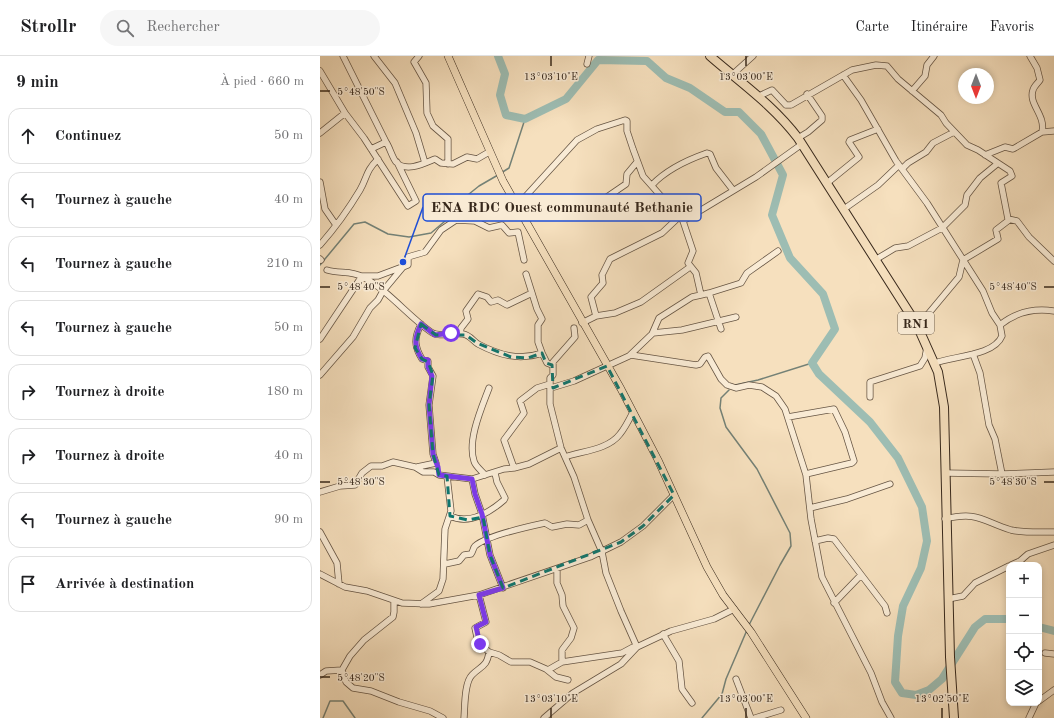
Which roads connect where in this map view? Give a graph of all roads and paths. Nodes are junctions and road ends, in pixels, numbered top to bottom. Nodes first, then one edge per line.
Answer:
1 (343, 56) edge
2 (374, 56) edge
3 (419, 56) edge
4 (448, 56) edge
5 (589, 56) edge
6 (710, 56) edge
7 (752, 56) edge
8 (934, 56) edge
9 (1030, 56) edge
10 (587, 64) dead end
11 (320, 71) edge
12 (733, 74) junction
13 (843, 75) junction
14 (912, 91) junction
15 (807, 94) junction
16 (759, 96) junction
17 (346, 113) junction
18 (878, 129) junction
19 (954, 132) junction
20 (1042, 132) junction
21 (1054, 132) edge
22 (320, 133) edge
23 (800, 141) junction
24 (386, 142) junction
25 (372, 149) junction
26 (489, 152) junction
27 (985, 155) junction
28 (378, 159) junction
29 (396, 162) junction
30 (638, 162) junction
31 (425, 163) junction
32 (448, 164) junction
33 (996, 164) junction
34 (900, 167) junction
35 (320, 182) edge
36 (827, 183) junction
37 (652, 186) junction
38 (733, 190) junction
39 (525, 197) dead end
40 (844, 209) junction
41 (615, 211) dead end
42 (681, 219) junction
43 (1009, 220) junction
44 (336, 225) junction
45 (942, 228) junction
46 (320, 245) edge
47 (778, 251) dead end
48 (524, 260) dead end
49 (875, 260) junction
50 (963, 260) junction
51 (1054, 261) edge
52 (403, 267) junction
53 (690, 267) junction
54 (327, 270) dead end
55 (526, 274) dead end
56 (362, 276) junction
57 (383, 290) junction
58 (532, 293) junction
59 (709, 293) junction
60 (701, 295) junction
61 (1053, 309) edge
62 (596, 316) junction
63 (736, 317) dead end
64 (719, 321) junction
65 (582, 323) junction
66 (421, 324) junction
67 (917, 325) junction
68 (1000, 325) junction
69 (574, 328) dead end
70 (721, 329) dead end
71 (653, 333) junction
72 (460, 334) junction
73 (320, 339) edge
74 (927, 345) junction
75 (542, 353) junction
76 (631, 354) junction
77 (973, 354) junction
78 (935, 363) junction
79 (552, 364) junction
80 (607, 366) junction
81 (320, 375) edge
82 (551, 386) junction
83 (489, 388) dead end
84 (870, 397) dead end
85 (633, 412) junction
86 (788, 416) junction
87 (561, 448) junction
88 (565, 457) junction
89 (436, 463) junction
90 (417, 467) junction
91 (514, 468) junction
92 (1054, 472) edge
93 (495, 473) junction
94 (945, 473) junction
95 (806, 474) junction
96 (1002, 474) junction
97 (439, 475) junction
98 (485, 475) junction
99 (446, 476) junction
100 (472, 479) junction
101 (890, 484) dead end
102 (320, 492) edge
103 (674, 495) junction
104 (810, 508) junction
105 (482, 514) junction
106 (450, 516) junction
107 (946, 519) junction
108 (588, 520) junction
109 (320, 532) edge
110 (1054, 532) edge
111 (486, 540) junction
112 (815, 541) junction
113 (1054, 545) edge
114 (602, 552) junction
115 (1018, 562) edge
116 (445, 564) junction
117 (1006, 567) edge
118 (557, 569) junction
119 (320, 574) edge
120 (862, 575) junction
121 (339, 584) junction
122 (503, 588) junction
123 (479, 595) junction
124 (948, 598) junction
125 (394, 602) junction
126 (834, 602) junction
127 (422, 604) junction
128 (734, 609) junction
129 (887, 613) dead end
130 (663, 634) junction
131 (637, 646) junction
132 (489, 652) junction
133 (1045, 653) dead end
134 (1054, 654) edge
135 (562, 662) junction
136 (342, 670) junction
137 (548, 670) junction
138 (320, 675) edge
139 (736, 679) dead end
140 (568, 680) dead end
141 (1054, 690) edge
142 (1042, 699) edge
143 (692, 703) dead end
144 (1035, 706) edge
145 (781, 710) dead end
146 (952, 717) edge
147 (443, 718) edge
148 (464, 718) edge
149 (544, 718) edge
150 (751, 718) edge
151 (755, 718) edge
152 (806, 718) edge
153 (891, 718) edge
154 (1029, 718) edge

1 - 24 street
2 - 31 street
3 - 32 street
4 - 26 main road
5 - 10 street
6 - 12 highway, RN1
7 - 12 street
8 - 14 street
9 - 20 street
11 - 17 street
12 - 16 highway, RN1
13 - 14 street
13 - 15 street
13 - 18 street
14 - 19 street
15 - 16 street
15 - 23 street
16 - 23 highway, RN1
17 - 22 street
17 - 25 street
18 - 34 street
18 - 36 street
19 - 27 street
19 - 34 street
20 - 21 street
20 - 27 street
23 - 36 highway, RN1
23 - 38 street
24 - 25 street
24 - 29 street
25 - 28 street
26 - 32 street
26 - 65 main road
27 - 33 street
28 - 29 street
28 - 44 street
29 - 31 street
30 - 37 street
30 - 39 street
30 - 41 street
31 - 32 street
33 - 43 street
33 - 45 street
34 - 40 street
34 - 45 street
35 - 44 street
36 - 40 highway, RN1
37 - 38 street
37 - 42 street
38 - 42 street
40 - 49 highway, RN1
42 - 53 street
42 - 62 street
43 - 50 street
43 - 51 street
44 - 46 street
45 - 49 street
45 - 50 street
47 - 59 street
48 - 52 street
49 - 67 highway, RN1
50 - 67 street
50 - 68 street
52 - 56 street
52 - 57 street
53 - 60 street
53 - 62 street
54 - 56 street
55 - 58 street
56 - 57 street
56 - 73 street
57 - 66 street
57 - 81 street
58 - 72 street
58 - 75 street
59 - 60 street
59 - 64 street
60 - 71 street
61 - 68 street
62 - 65 street
63 - 64 street
64 - 70 street
64 - 71 street
65 - 80 main road
66 - 72 street
66 - 89 street
67 - 74 highway, RN1
68 - 77 street
69 - 79 street
71 - 76 street
72 - 75 street
74 - 78 highway, RN1
74 - 84 street
75 - 79 street
76 - 80 street
76 - 86 street
77 - 78 street
77 - 96 street
78 - 94 highway, RN1
79 - 82 street
80 - 82 street
80 - 85 main road
82 - 87 street
82 - 91 street
83 - 98 street
85 - 88 street
85 - 103 main road
86 - 95 street
86 - 95 street
87 - 88 street
87 - 91 street
88 - 108 street
89 - 90 street
89 - 97 street
90 - 97 street
90 - 102 street
91 - 93 street
92 - 96 street
93 - 98 street
93 - 105 street
94 - 96 street
94 - 107 highway, RN1
95 - 104 street
97 - 99 street
98 - 100 street
99 - 100 street
99 - 106 street
100 - 105 street
101 - 104 street
103 - 114 street
103 - 128 main road
104 - 112 street
105 - 106 street
105 - 111 street
106 - 116 street
107 - 110 street
107 - 124 highway, RN1
108 - 111 street
108 - 114 street
109 - 121 street
111 - 116 street
111 - 122 street
112 - 120 street
112 - 126 street
113 - 115 street
114 - 118 street
114 - 131 street
116 - 127 street
117 - 124 street
118 - 122 street
118 - 135 street
119 - 121 street
120 - 126 street
120 - 129 street
121 - 125 street
122 - 123 street
123 - 127 street
123 - 132 street
124 - 146 highway, RN1
125 - 127 street
125 - 136 street
126 - 153 street
128 - 130 street
128 - 152 main road
130 - 131 street
130 - 143 street
131 - 135 street
131 - 149 street
132 - 137 street
132 - 148 street
133 - 134 street
135 - 137 street
136 - 138 street
136 - 147 street
137 - 140 street
139 - 150 street
141 - 142 street
144 - 154 street
145 - 151 street

